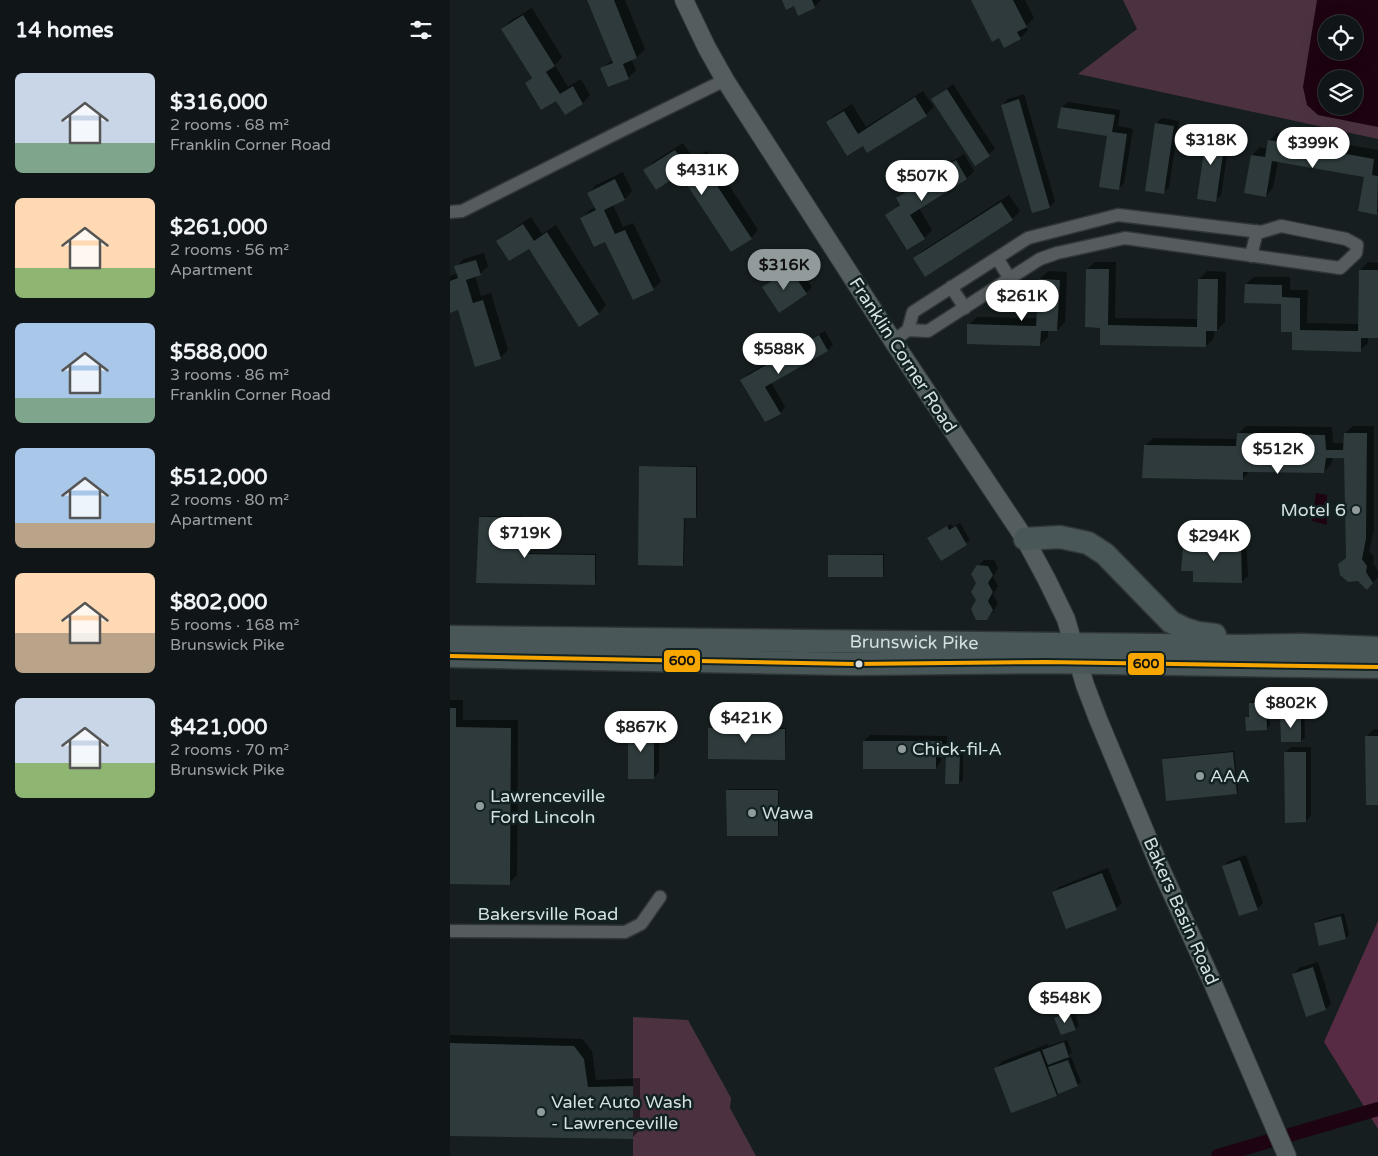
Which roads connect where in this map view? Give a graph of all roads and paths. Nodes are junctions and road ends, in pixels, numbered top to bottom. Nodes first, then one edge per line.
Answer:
1 (684, 0) edge
2 (725, 80) junction
3 (450, 212) edge
4 (1173, 222) junction
5 (1257, 231) junction
6 (1046, 233) junction
7 (1168, 244) junction
8 (1057, 253) junction
9 (1251, 256) junction
10 (997, 258) junction
11 (1010, 279) junction
12 (951, 287) junction
13 (965, 308) junction
14 (908, 330) junction
15 (893, 340) junction
16 (1025, 539) junction
17 (450, 637) edge
18 (1303, 645) junction
19 (1378, 648) edge
20 (1076, 653) junction
21 (450, 656) edge
22 (1378, 666) edge
23 (660, 897) dead end
24 (450, 931) edge
25 (1286, 1154) edge

1 - 2 main road, Franklin Corner Road
2 - 3 street
2 - 15 main road, Franklin Corner Road
4 - 5 street
4 - 6 street
4 - 7 street
5 - 9 street
5 - 9 street
6 - 8 street
6 - 10 street
7 - 8 street
7 - 9 street
8 - 11 street
10 - 11 street
10 - 12 street
11 - 13 street
12 - 13 street
12 - 14 street
13 - 14 street
14 - 15 street
15 - 16 main road, Franklin Corner Road
16 - 18 highway
16 - 20 main road, Franklin Corner Road
17 - 20 highway, Brunswick Pike
18 - 19 highway, Brunswick Pike
18 - 20 highway, Brunswick Pike
20 - 21 highway, Brunswick Pike
20 - 22 highway, Brunswick Pike
20 - 25 main road, Bakers Basin Road
23 - 24 street, Bakersville Road

